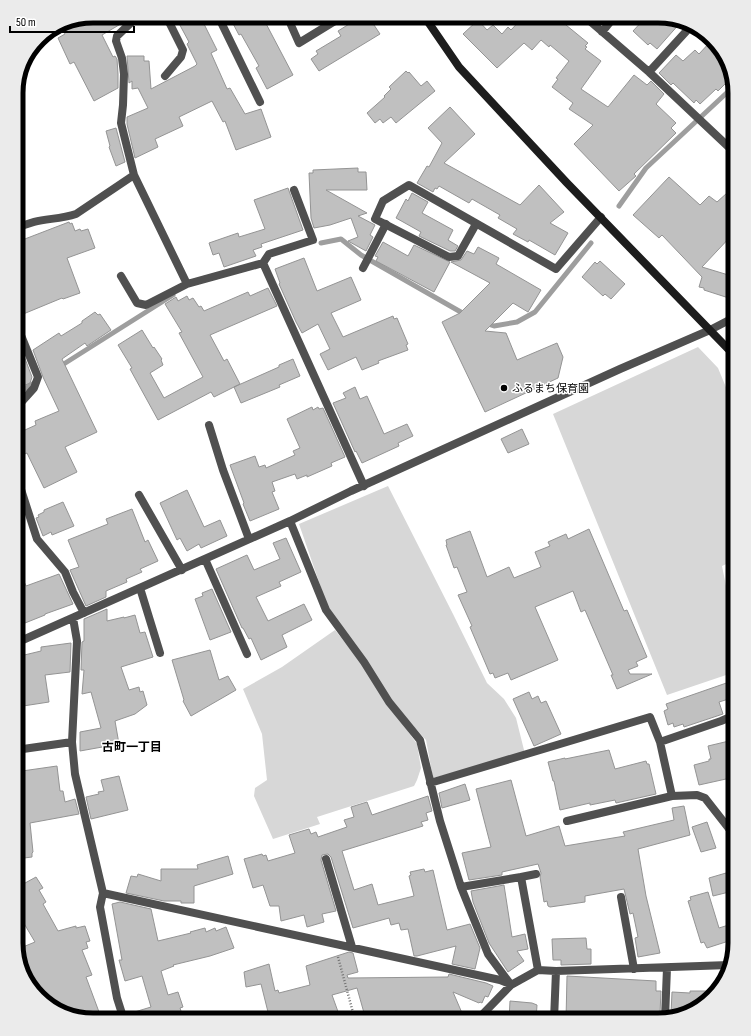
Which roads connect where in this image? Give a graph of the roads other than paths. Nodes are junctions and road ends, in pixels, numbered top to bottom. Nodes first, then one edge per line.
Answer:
1 (131, 23) edge
2 (170, 23) edge
3 (221, 23) edge
4 (332, 23) edge
5 (429, 23) edge
6 (592, 23) edge
7 (609, 23) edge
8 (291, 25) dead end
9 (688, 30) edge
10 (602, 32) junction
11 (649, 72) junction
12 (165, 76) dead end
13 (260, 102) dead end
14 (728, 144) edge
15 (134, 176) junction
16 (294, 190) dead end
17 (601, 217) junction
18 (386, 224) junction
19 (476, 224) junction
20 (23, 225) edge
21 (263, 263) junction
22 (363, 268) dead end
23 (121, 276) dead end
24 (187, 284) junction
25 (728, 321) edge
26 (710, 330) junction
27 (23, 340) edge
28 (728, 349) edge
29 (23, 400) edge
30 (209, 425) dead end
31 (364, 486) junction
32 (139, 495) dead end
33 (23, 496) edge
34 (290, 521) junction
35 (249, 539) junction
36 (205, 560) junction
37 (182, 570) junction
38 (140, 588) junction
39 (84, 613) junction
40 (73, 618) junction
41 (23, 640) edge
42 (160, 653) dead end
43 (247, 654) dead end
44 (728, 718) edge
45 (72, 742) junction
46 (660, 742) junction
47 (23, 749) edge
48 (430, 783) junction
49 (672, 796) junction
50 (567, 821) dead end
51 (728, 827) edge
52 (326, 859) dead end
53 (536, 874) dead end
54 (521, 877) junction
55 (461, 887) junction
56 (102, 892) junction
57 (621, 897) dead end
58 (352, 948) junction
59 (724, 965) edge
60 (667, 968) junction
61 (634, 969) junction
62 (538, 970) junction
63 (556, 971) junction
64 (511, 985) junction
65 (665, 1012) edge
66 (122, 1013) edge
67 (484, 1013) edge
68 (554, 1013) edge

1 - 15 street
2 - 12 street
3 - 13 street
4 - 8 street
5 - 17 street
6 - 10 street
7 - 10 street
9 - 11 street
10 - 11 street
11 - 14 street
15 - 20 street
15 - 24 street
16 - 21 street
17 - 19 street
17 - 26 street
18 - 19 street
18 - 19 street
18 - 22 street
21 - 24 street
21 - 31 street
23 - 24 street
25 - 26 street
26 - 28 street
26 - 31 street
27 - 29 street
30 - 35 street
31 - 34 street
32 - 37 street
33 - 39 street
34 - 35 street
34 - 48 street
35 - 36 street
36 - 37 street
36 - 43 street
37 - 38 street
38 - 39 street
38 - 42 street
39 - 40 street
40 - 41 street
40 - 45 street
44 - 46 street
45 - 47 street
45 - 56 street
46 - 48 street
46 - 49 street
48 - 55 street
49 - 50 street
49 - 51 street
52 - 58 street
53 - 54 street
54 - 55 street
54 - 62 street
55 - 64 street
56 - 58 street
56 - 66 street
57 - 61 street
58 - 64 street
59 - 60 street
60 - 61 street
60 - 65 street
61 - 63 street
62 - 63 street
62 - 64 street
63 - 68 street
64 - 67 street

